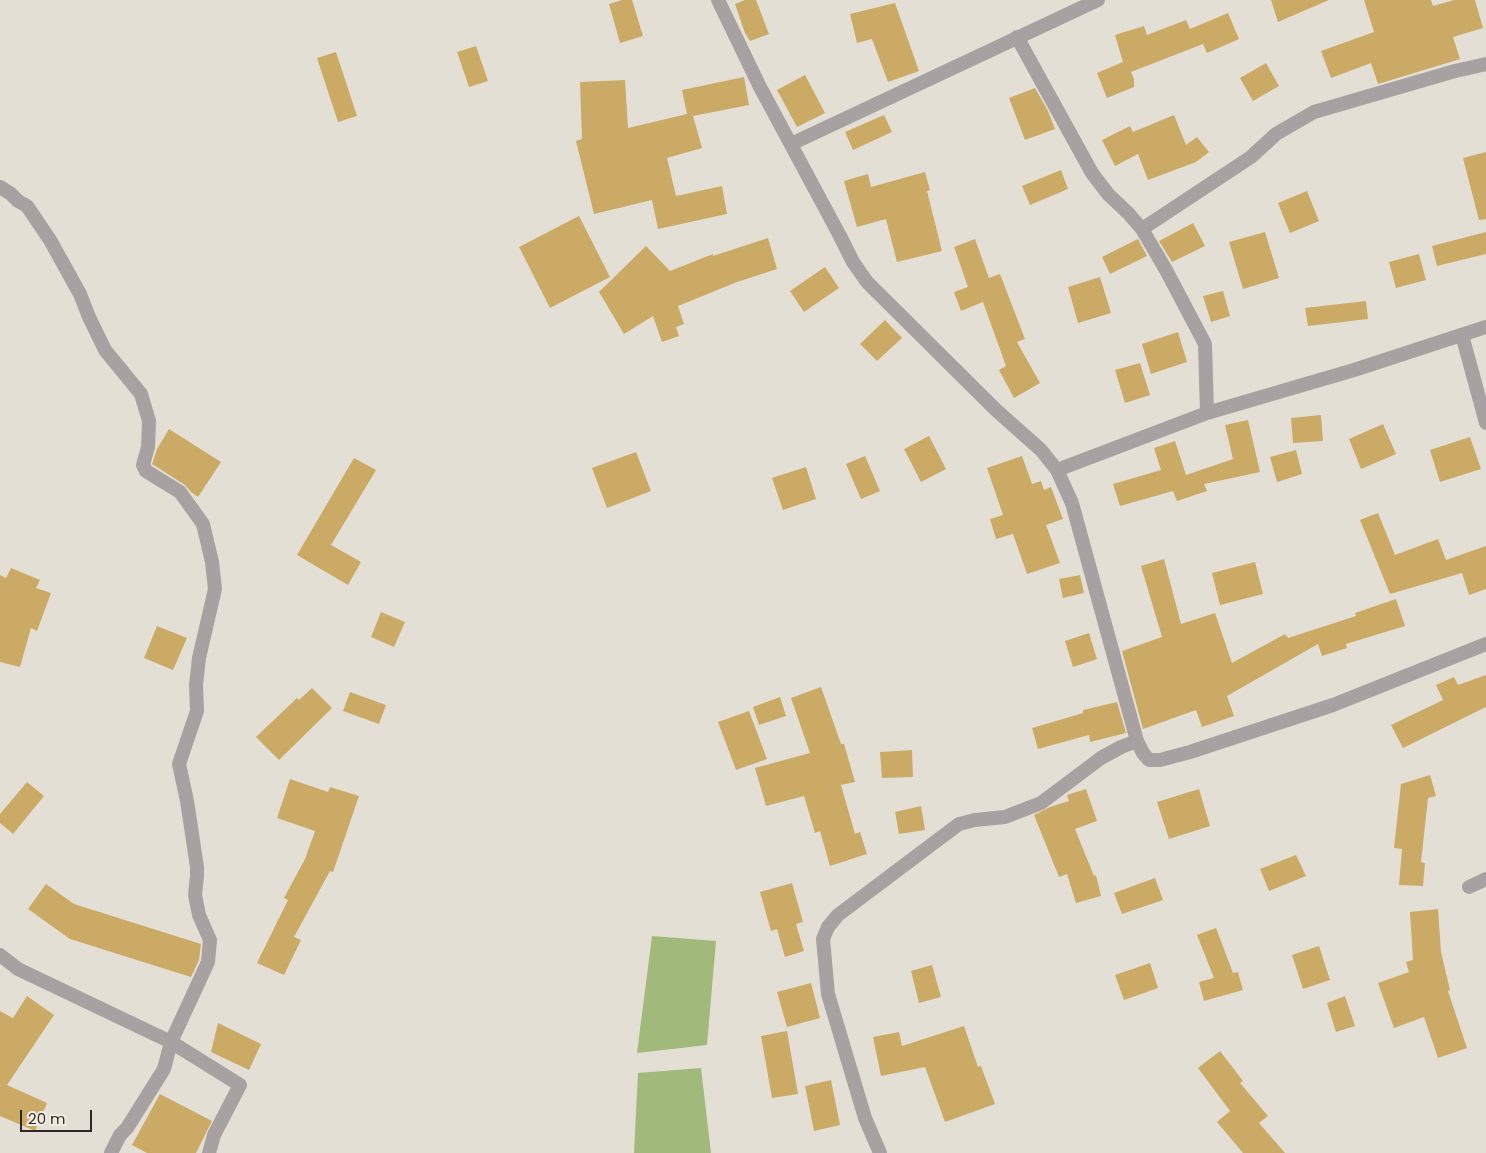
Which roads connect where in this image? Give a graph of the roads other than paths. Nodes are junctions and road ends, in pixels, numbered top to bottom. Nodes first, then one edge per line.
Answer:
1 (718, 0) edge
2 (1098, 0) edge
3 (1017, 38) junction
4 (1486, 64) edge
5 (791, 144) junction
6 (0, 187) edge
7 (1142, 229) junction
8 (1486, 327) edge
9 (1462, 335) junction
10 (1207, 413) junction
11 (1486, 422) edge
12 (1057, 470) junction
13 (1486, 644) edge
14 (1137, 741) junction
15 (1486, 879) edge
16 (1469, 887) dead end
17 (0, 955) edge
18 (172, 1042) junction
19 (111, 1153) edge
20 (209, 1153) edge
21 (880, 1153) edge

1 - 5 street
2 - 3 street
3 - 5 street
3 - 7 street
4 - 7 street
5 - 12 street
6 - 18 street
7 - 10 street
8 - 9 street
9 - 10 street
9 - 11 street
10 - 12 street
12 - 14 street
13 - 14 street
14 - 21 street
15 - 16 street
17 - 18 street
18 - 19 street
18 - 20 street

